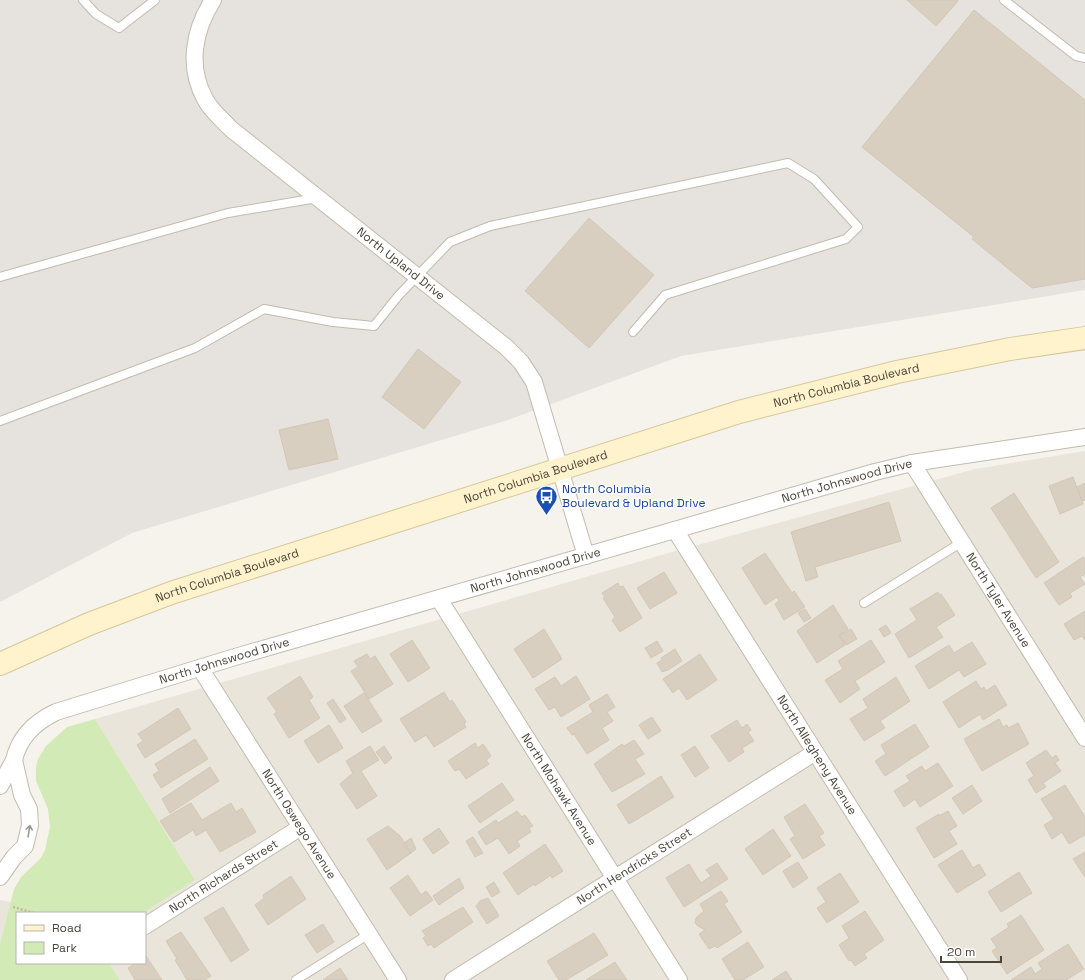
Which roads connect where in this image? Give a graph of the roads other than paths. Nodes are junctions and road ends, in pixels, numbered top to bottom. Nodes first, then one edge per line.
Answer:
1 (83, 0) edge
2 (155, 0) edge
3 (213, 0) edge
4 (1004, 0) edge
5 (1085, 58) edge
6 (318, 198) junction
7 (0, 277) edge
8 (417, 277) junction
9 (633, 332) dead end
10 (1085, 338) edge
11 (0, 421) edge
12 (1085, 437) edge
13 (912, 463) junction
14 (560, 469) junction
15 (675, 530) junction
16 (962, 542) junction
17 (586, 556) junction
18 (439, 598) junction
19 (864, 603) dead end
20 (0, 664) edge
21 (200, 668) junction
22 (1085, 738) edge
23 (814, 753) junction
24 (14, 760) junction
25 (0, 786) edge
26 (0, 795) edge
27 (24, 801) junction
28 (301, 827) junction
29 (7, 858) edge
30 (0, 877) edge
31 (616, 879) junction
32 (146, 925) edge
33 (370, 934) junction
34 (296, 980) edge
35 (398, 980) edge
36 (453, 980) edge
37 (680, 980) edge
38 (959, 980) edge

1 - 2 lane
3 - 6 street, North Upland Drive
4 - 5 lane
6 - 7 lane
6 - 8 street, North Upland Drive
8 - 9 lane
8 - 11 lane
8 - 14 street, North Upland Drive
10 - 14 main road, North Columbia Boulevard
12 - 13 street, North Johnswood Drive
13 - 15 street, North Johnswood Drive
13 - 16 street, North Tyler Avenue
14 - 17 street, North Upland Drive
14 - 20 main road, North Columbia Boulevard
15 - 17 street, North Johnswood Drive
15 - 23 street, North Allegheny Avenue
16 - 19 lane
16 - 22 street, North Tyler Avenue
17 - 18 street, North Johnswood Drive
18 - 21 street, North Johnswood Drive
18 - 31 street, North Mohawk Avenue
21 - 24 street, North Johnswood Drive
21 - 28 street, North Oswego Avenue
23 - 31 street, North Hendricks Street
23 - 38 street, North Allegheny Avenue
24 - 25 street, North Johnswood Drive
24 - 27 street
26 - 27 street
29 -> 27 street
28 - 32 street, North Richards Street
28 - 33 street, North Oswego Avenue
29 - 30 street
31 - 36 street, North Hendricks Street
31 - 37 street, North Mohawk Avenue
33 - 34 lane
33 - 35 street, North Oswego Avenue

